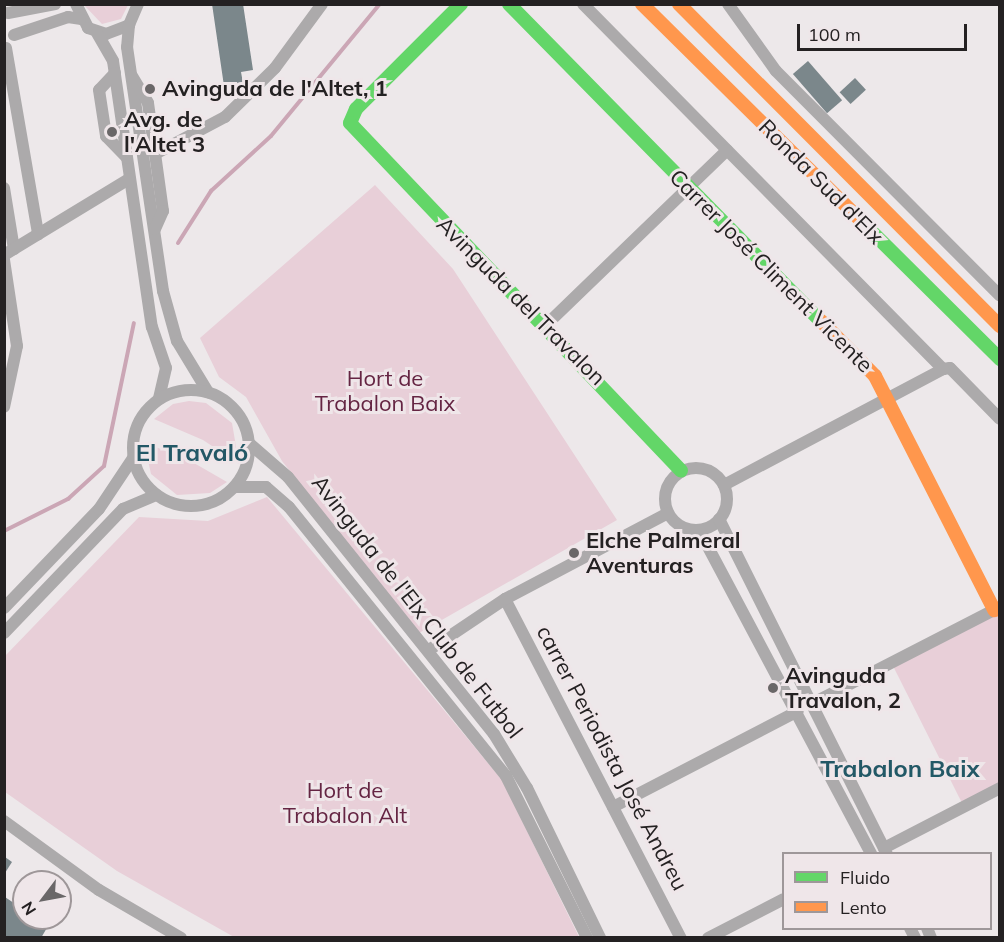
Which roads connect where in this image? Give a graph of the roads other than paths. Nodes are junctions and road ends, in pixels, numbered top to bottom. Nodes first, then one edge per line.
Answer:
1 (55, 4) edge
2 (76, 4) edge
3 (138, 4) edge
4 (322, 4) edge
5 (461, 4) edge
6 (509, 4) edge
7 (584, 4) edge
8 (642, 4) edge
9 (679, 4) edge
10 (729, 4) edge
11 (6, 12) edge
12 (80, 19) junction
13 (129, 25) junction
14 (97, 33) junction
15 (14, 35) junction
16 (5, 49) edge
17 (115, 73) junction
18 (132, 76) junction
19 (727, 150) junction
20 (155, 154) junction
21 (127, 158) junction
22 (129, 179) junction
23 (688, 187) junction
24 (4, 188) edge
25 (31, 202) junction
26 (7, 205) junction
27 (155, 229) junction
28 (38, 234) junction
29 (9, 252) edge
30 (4, 260) edge
31 (999, 296) edge
32 (545, 326) junction
33 (999, 326) edge
34 (999, 359) edge
35 (943, 369) junction
36 (208, 392) junction
37 (159, 399) junction
38 (887, 401) junction
39 (4, 407) edge
40 (999, 419) edge
41 (250, 444) junction
42 (133, 458) junction
43 (681, 471) junction
44 (724, 485) junction
45 (236, 487) junction
46 (156, 495) junction
47 (668, 513) junction
48 (719, 519) junction
49 (699, 530) junction
50 (505, 599) junction
51 (4, 608) edge
52 (997, 608) edge
53 (4, 633) edge
54 (429, 650) junction
55 (811, 704) junction
56 (798, 711) junction
57 (999, 788) edge
58 (613, 807) junction
59 (4, 821) edge
60 (886, 851) edge
61 (870, 852) edge
62 (782, 900) edge
63 (181, 938) edge
64 (587, 938) edge
65 (600, 938) edge
66 (681, 938) edge
67 (708, 938) edge

1 - 11 street
2 - 12 street
3 - 13 street
4 - 20 street
5 - 32 main road, Avinguda del Travalon
6 - 23 main road, Carrer José Climent Vicente
7 - 19 street
8 - 34 main road, Ronda Sud d'Elx
9 - 33 main road, Ronda Sud d'Elx
10 - 31 street
11 - 15 street
12 - 14 street
12 - 15 street
13 - 14 street
13 - 18 street
14 - 17 street
15 - 16 street
16 - 25 street
17 - 21 street
17 - 21 street
18 - 20 street
18 - 27 street
19 - 23 street
19 - 35 street
20 - 27 street
21 - 22 street
22 - 28 street
22 - 37 street
23 - 32 street
23 - 38 main road, Carrer José Climent Vicente
24 - 26 street
25 - 26 street
25 - 28 street
26 - 29 street
27 - 36 street
28 - 29 street
30 - 39 street
32 - 43 main road, Avinguda del Travalon
35 - 38 street
35 - 40 street
36 - 37 street
36 - 41 street
37 - 42 street
38 - 44 street
38 - 52 main road, Carrer José Climent Vicente
41 - 45 street
41 - 54 street, Avinguda de l'Elx Club de Futbol
42 - 46 street
42 - 51 street
43 - 44 street
43 - 47 street
44 - 48 street
45 - 46 street
45 - 64 street, Avinguda de l'Elx Club de Futbol
46 - 53 street
47 - 49 street
47 - 50 street
48 - 49 street
48 - 55 street
49 - 56 street
50 - 54 street
50 - 58 street, carrer Periodista José Andreu
52 - 55 street
54 - 65 street, Avinguda de l'Elx Club de Futbol
55 - 60 street
56 - 58 street
56 - 61 street
57 - 60 street
58 - 66 street, carrer Periodista José Andreu
59 - 63 street
62 - 67 street

